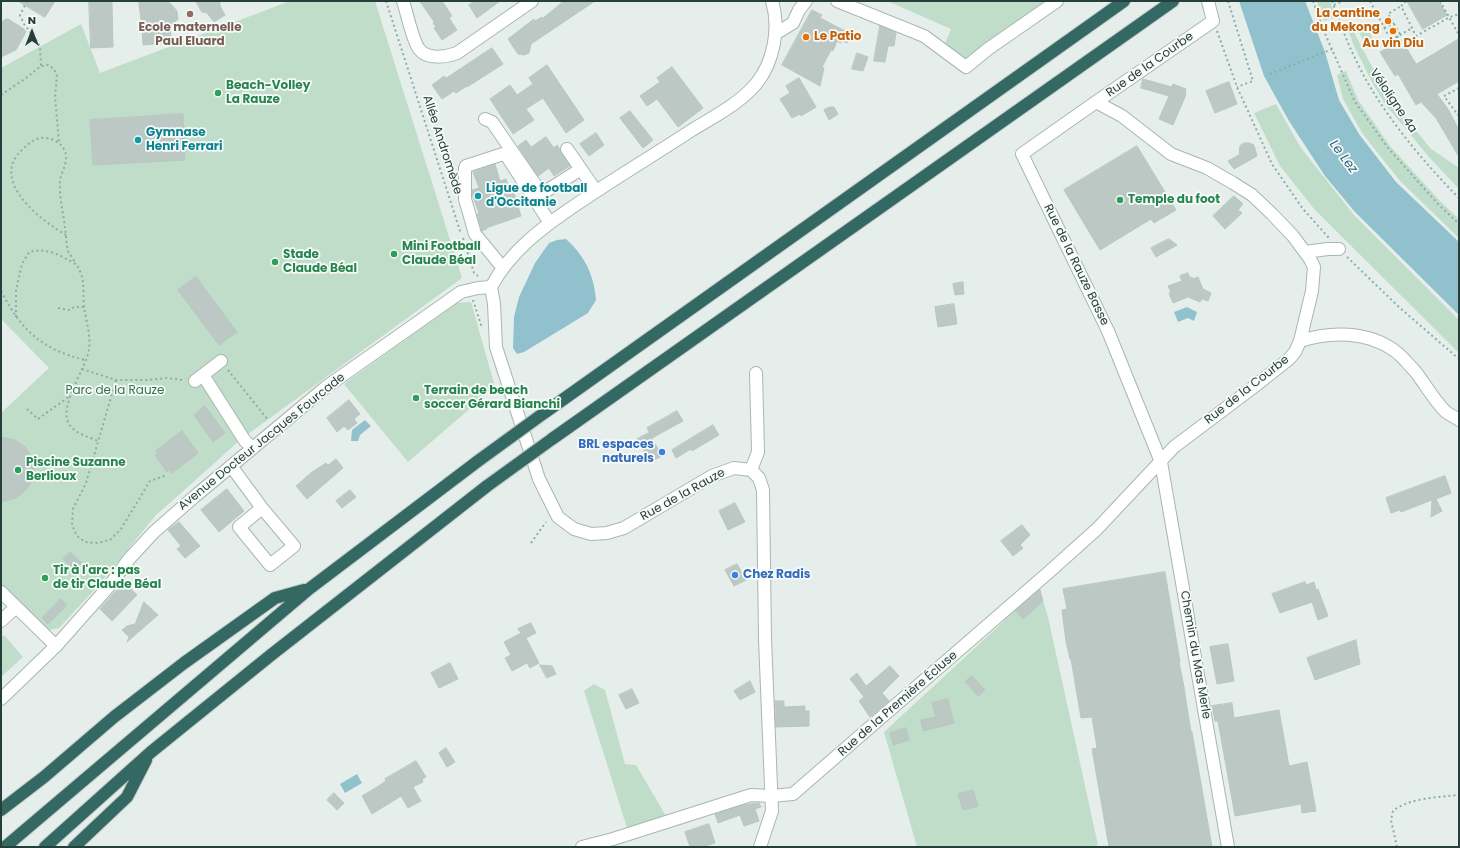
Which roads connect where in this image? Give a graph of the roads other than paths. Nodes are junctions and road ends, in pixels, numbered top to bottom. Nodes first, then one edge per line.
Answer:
1 (403, 1) edge
2 (532, 1) edge
3 (772, 1) edge
4 (837, 1) edge
5 (1057, 1) edge
6 (1124, 1) edge
7 (1173, 1) edge
8 (1208, 1) edge
9 (800, 4) edge
10 (775, 34) junction
11 (1096, 102) junction
12 (485, 119) dead end
13 (567, 149) dead end
14 (581, 169) junction
15 (596, 191) junction
16 (550, 223) junction
17 (1340, 249) road end
18 (1305, 252) junction
19 (503, 268) junction
20 (491, 287) junction
21 (1300, 341) junction
22 (221, 362) road end
23 (756, 372) dead end
24 (1459, 420) edge
25 (253, 448) junction
26 (1161, 462) junction
27 (231, 466) junction
28 (751, 470) junction
29 (262, 508) junction
30 (309, 588) junction
31 (1, 592) edge
32 (16, 607) junction
33 (1, 621) edge
34 (56, 646) junction
35 (1, 699) edge
36 (151, 752) junction
37 (771, 796) junction
38 (1, 810) edge
39 (5, 847) edge
40 (45, 847) edge
41 (74, 847) edge
42 (582, 847) edge
43 (760, 847) edge
44 (1228, 847) edge

1 - 2 street
3 - 10 street
4 - 5 street
6 - 30 highway, bridge
7 - 36 highway, bridge
8 - 11 street, Rue de la Courbe
9 - 10 street
10 - 15 street
11 - 18 street, Rue de la Courbe
11 - 26 street, Rue de la Rauze Basse
12 - 14 street
13 - 14 street
14 - 15 street
15 - 16 street
16 - 19 street
16 - 19 street
17 - 18 street
18 - 21 street, Rue de la Courbe
19 - 20 street
20 - 25 street, Avenue Docteur Jacques Fourcade
20 - 28 street, Rue de la Rauze
21 - 24 street
21 - 26 street, Rue de la Courbe
22 - 25 street
23 - 28 street
25 - 27 street, Avenue Docteur Jacques Fourcade
26 - 37 street, Rue de la Première Écluse
26 - 44 street, Chemin du Mas Merle
27 - 29 street
27 - 34 street, Avenue Docteur Jacques Fourcade
28 - 37 street
29 - 29 street
30 - 38 highway
30 - 39 highway
31 - 32 street
32 - 33 street
32 - 34 street
34 - 35 street, Avenue Docteur Jacques Fourcade
36 - 40 highway
36 - 41 highway
37 - 42 street, Rue de la Première Écluse
37 - 43 street

